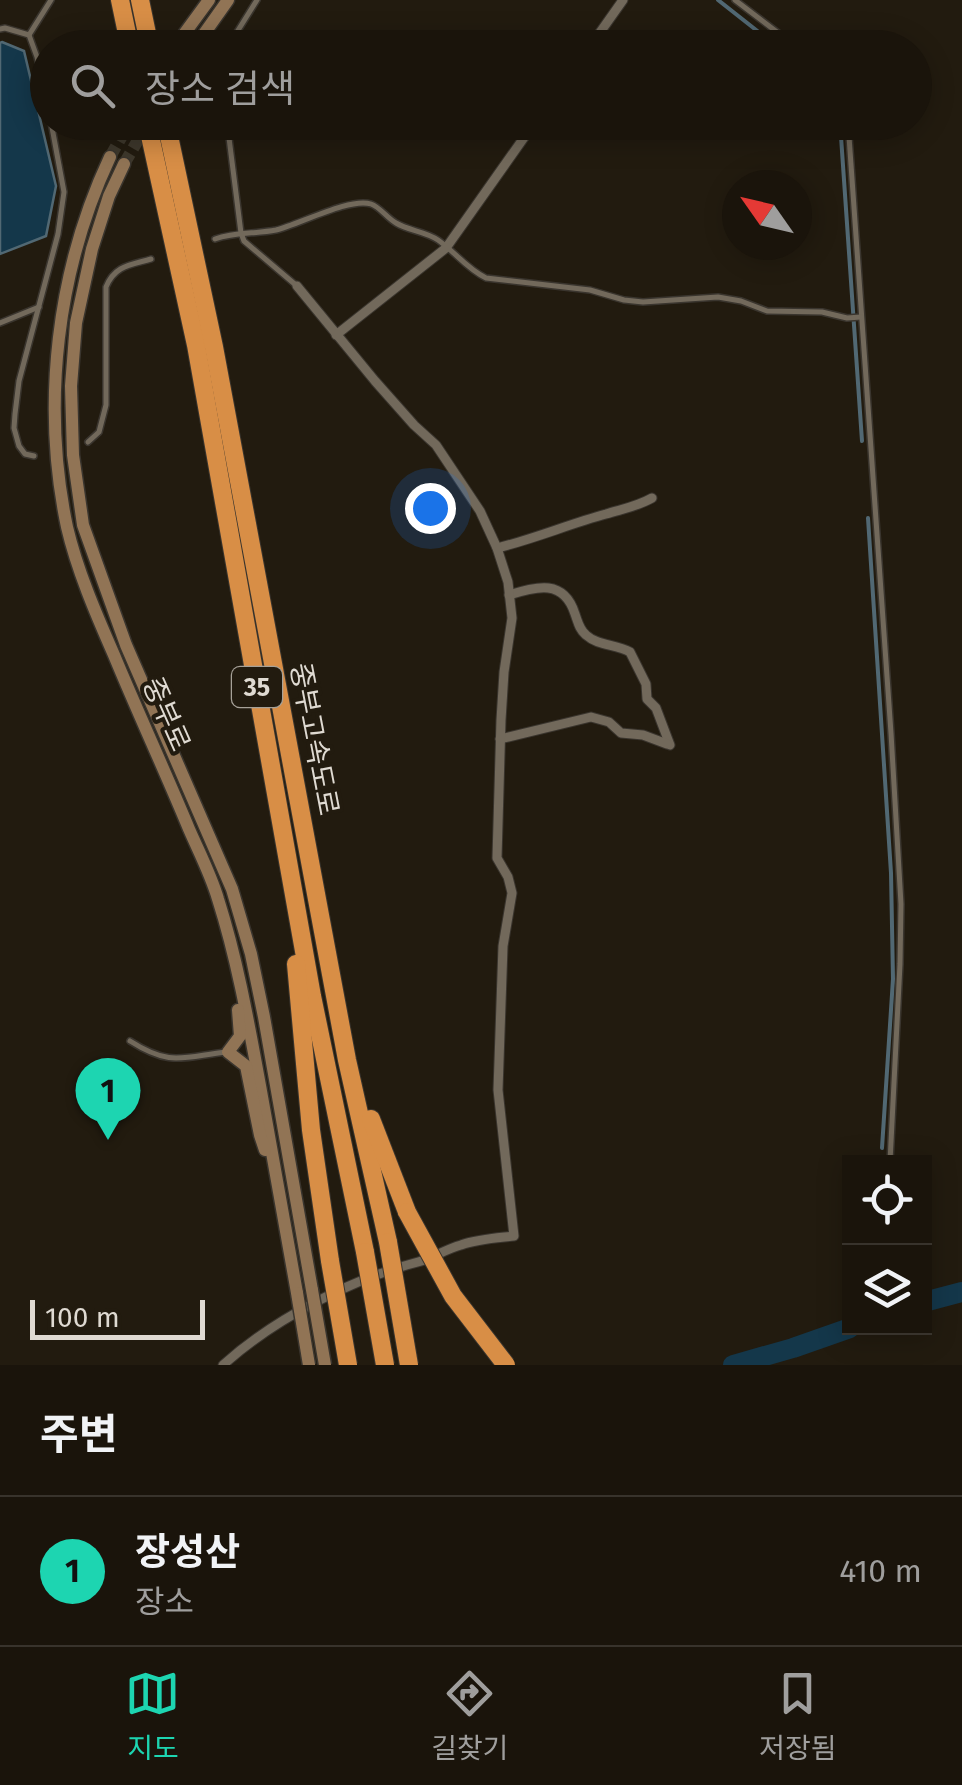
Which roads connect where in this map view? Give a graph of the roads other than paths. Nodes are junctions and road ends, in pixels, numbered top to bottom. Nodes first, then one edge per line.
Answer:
1 (50, 0) edge
2 (120, 0) edge
3 (140, 0) edge
4 (209, 0) edge
5 (228, 0) edge
6 (257, 0) edge
7 (623, 0) edge
8 (735, 0) edge
9 (0, 28) edge
10 (33, 30) edge
11 (126, 30) edge
12 (146, 30) edge
13 (187, 30) edge
14 (207, 30) edge
15 (239, 30) edge
16 (602, 30) edge
17 (774, 30) edge
18 (30, 35) edge
19 (54, 140) edge
20 (151, 140) edge
21 (170, 140) edge
22 (229, 140) edge
23 (522, 140) edge
24 (849, 140) edge
25 (110, 156) tunnel mouth
26 (124, 164) tunnel mouth
27 (240, 233) junction
28 (215, 239) dead end
29 (446, 248) junction
30 (151, 259) dead end
31 (297, 286) joint
32 (39, 307) junction
33 (859, 317) junction
34 (0, 323) edge
35 (336, 335) junction
36 (88, 442) dead end
37 (34, 456) dead end
38 (652, 498) dead end
39 (497, 548) junction
40 (510, 594) junction
41 (500, 739) junction
42 (287, 854) junction
43 (235, 958) junction
44 (343, 1038) junction
45 (130, 1040) dead end
46 (228, 1052) junction
47 (890, 1155) edge
48 (278, 1187) junction
49 (223, 1365) edge
50 (308, 1365) edge
51 (324, 1365) edge
52 (348, 1365) edge
53 (385, 1365) edge
54 (409, 1365) edge
55 (506, 1365) edge

1 - 10 lane
2 - 11 highway
3 - 12 highway
4 - 13 main road
5 - 14 main road
6 - 15 lane
7 - 16 street
8 - 17 lane
9 - 18 lane
19 - 32 lane
20 - 42 highway, 중부고속도로 / 35
21 - 44 highway, 중부고속도로 / 35
22 - 27 lane
23 - 29 street
24 - 33 lane
25 - 43 main road, 중부로
26 - 51 main road, 중부로, bridge
27 - 28 lane
27 - 29 lane
27 - 31 lane
29 - 33 lane
29 - 35 street
30 - 36 lane
31 - 35 street
32 - 34 lane
32 - 37 lane
33 - 47 lane
35 - 39 street
38 - 39 street
39 - 40 street
40 - 41 street
40 - 41 street
41 - 49 street
42 - 52 highway, bridge
42 - 53 highway, 중부고속도로 / 35, bridge
43 - 46 main road
43 - 48 main road, 중부로
44 - 54 highway, 중부고속도로 / 35, bridge
44 - 55 highway, bridge
45 - 46 lane
46 - 48 main road
48 - 50 main road, 중부로, bridge

